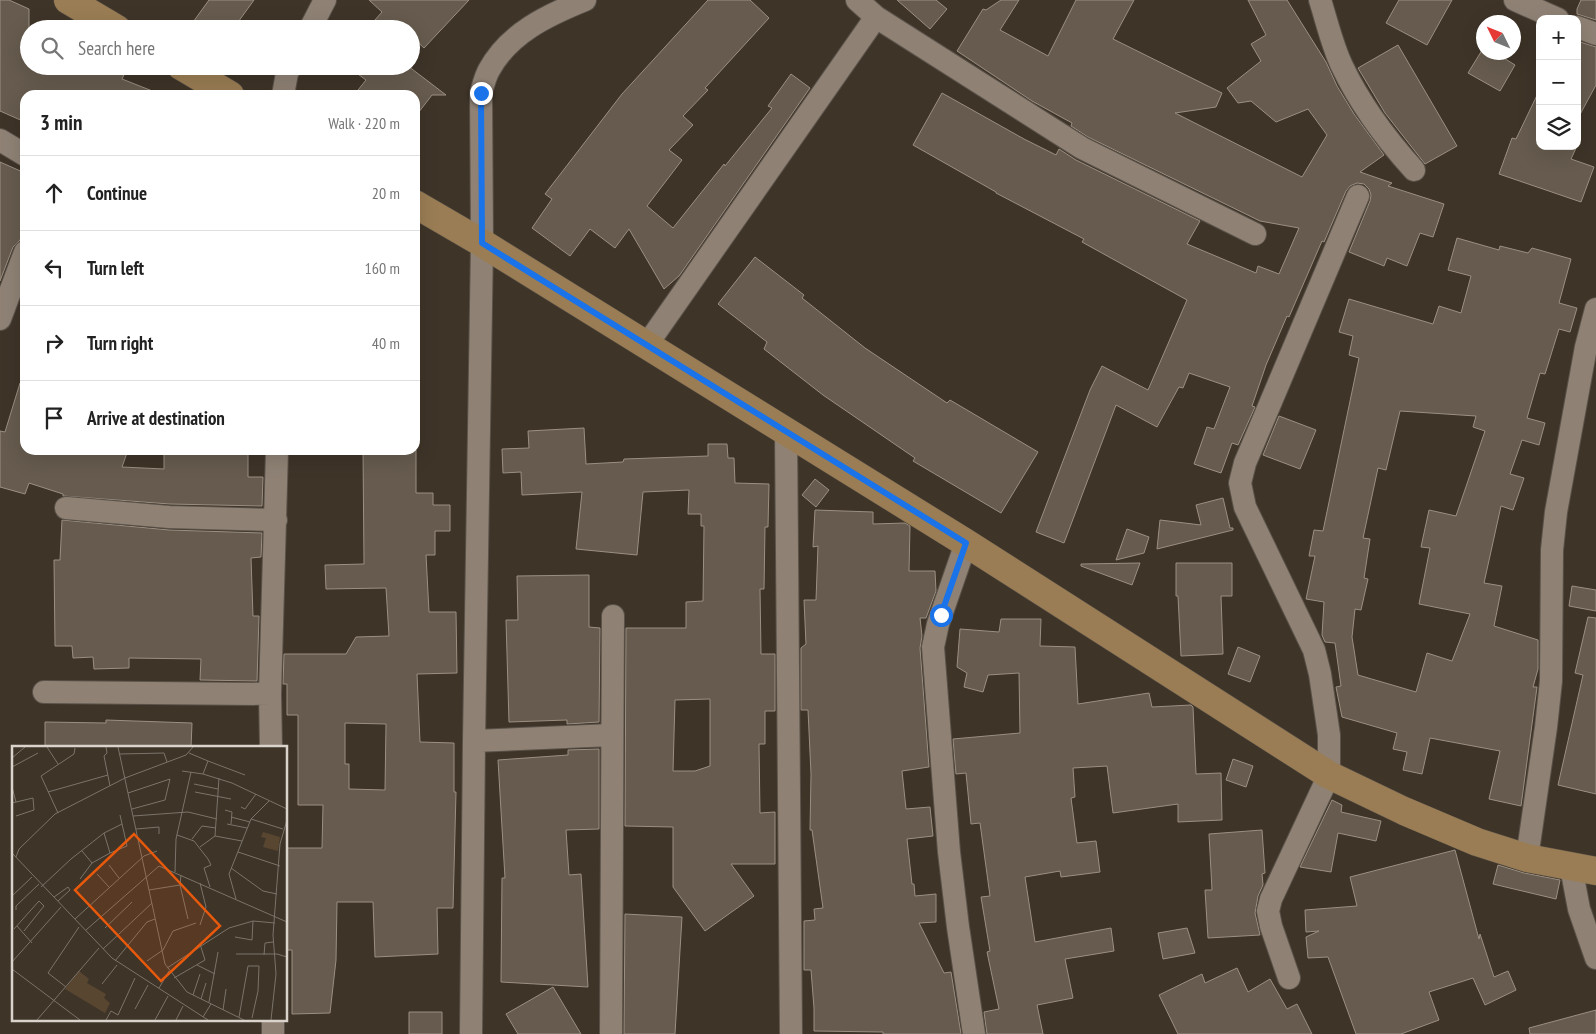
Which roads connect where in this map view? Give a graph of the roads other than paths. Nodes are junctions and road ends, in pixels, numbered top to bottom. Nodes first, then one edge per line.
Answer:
1 (68, 0) edge
2 (325, 0) edge
3 (585, 0) edge
4 (857, 0) edge
5 (1320, 0) edge
6 (1515, 0) edge
7 (1549, 15) edge
8 (876, 17) junction
9 (102, 20) edge
10 (315, 20) edge
11 (1581, 28) edge
12 (1596, 34) edge
13 (196, 75) edge
14 (288, 75) edge
15 (222, 90) edge
16 (284, 90) edge
17 (0, 140) edge
18 (20, 151) edge
19 (1414, 170) dead end
20 (1358, 196) dead end
21 (420, 207) edge
22 (1256, 234) dead end
23 (482, 243) junction
24 (20, 265) edge
25 (1596, 309) edge
26 (0, 319) edge
27 (646, 346) junction
28 (1591, 348) edge
29 (786, 432) junction
30 (278, 455) edge
31 (66, 508) dead end
32 (276, 520) junction
33 (966, 543) junction
34 (614, 616) dead end
35 (44, 692) dead end
36 (270, 694) junction
37 (612, 735) junction
38 (474, 741) junction
39 (271, 746) edge
40 (1329, 775) junction
41 (1527, 858) junction
42 (1584, 869) edge
43 (1596, 958) edge
44 (1289, 978) dead end
45 (471, 1034) edge
46 (611, 1034) edge
47 (791, 1034) edge
48 (974, 1034) edge

1 - 9 main road
2 - 10 street
3 - 23 street
4 - 8 street
5 - 19 street
6 - 7 street
8 - 22 street
8 - 27 street
11 - 12 street
13 - 15 main road
14 - 16 street
17 - 18 street
20 - 40 street
21 - 23 main road
23 - 27 main road
23 - 38 street
24 - 26 street
25 - 28 street
27 - 29 main road
28 - 41 street
29 - 33 main road
29 - 47 street
30 - 32 street
31 - 32 street
32 - 36 street
33 - 40 main road
33 - 48 street
34 - 37 street
35 - 36 street
36 - 39 street
37 - 38 street
37 - 46 street
38 - 45 street
40 - 41 main road
40 - 44 street
41 - 42 main road
42 - 43 street

